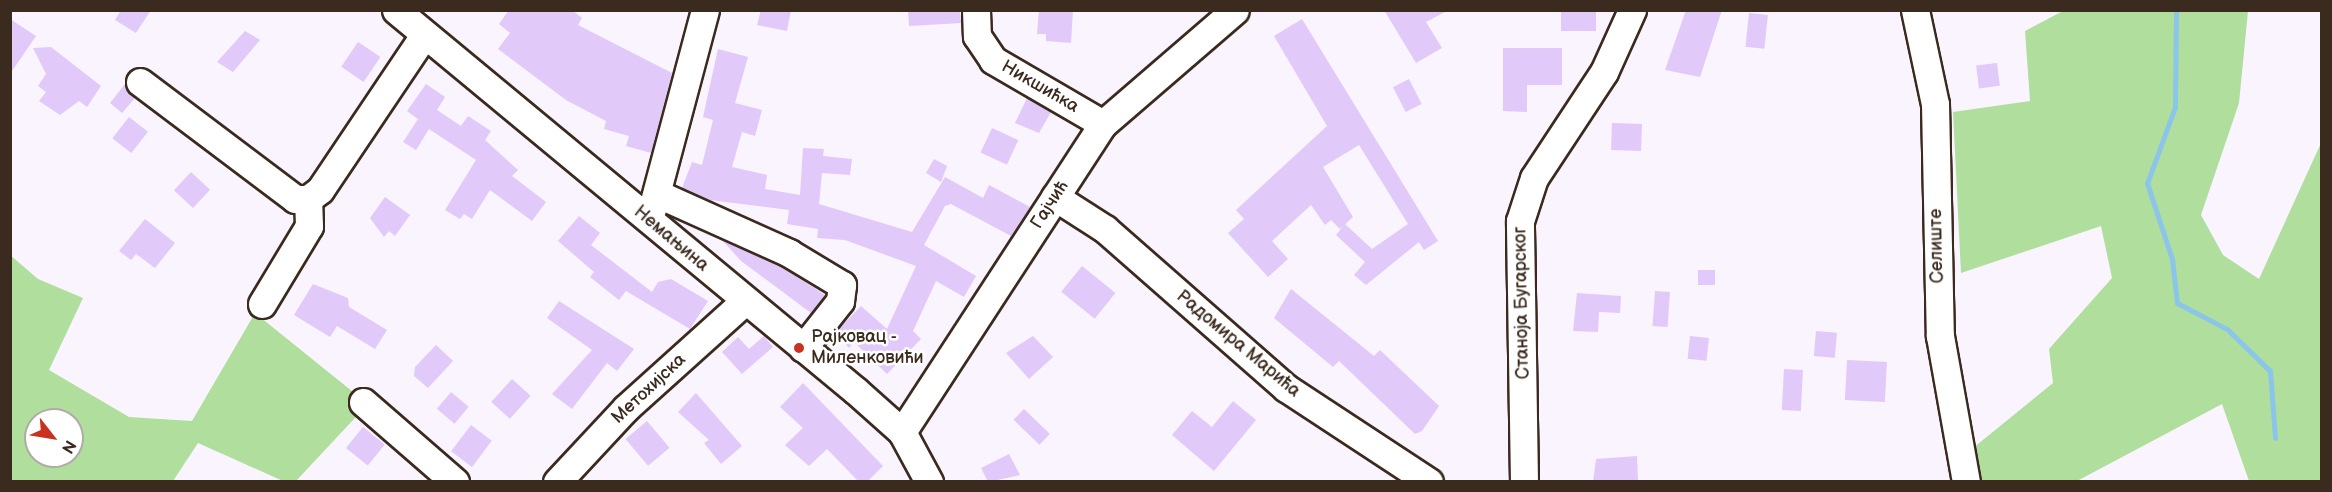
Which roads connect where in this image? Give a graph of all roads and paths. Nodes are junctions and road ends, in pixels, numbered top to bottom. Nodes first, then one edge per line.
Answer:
1 (396, 10) edge
2 (705, 10) edge
3 (976, 10) edge
4 (1235, 10) edge
5 (1632, 10) edge
6 (1915, 10) edge
7 (424, 35) junction
8 (140, 82) dead end
9 (1103, 124) junction
10 (658, 194) junction
11 (1055, 197) junction
12 (308, 199) junction
13 (646, 218) junction
14 (745, 301) junction
15 (262, 304) dead end
16 (804, 348) junction
17 (363, 402) dead end
18 (902, 432) junction
19 (455, 482) edge
20 (557, 482) edge
21 (928, 482) edge
22 (1429, 482) edge
23 (1524, 482) edge
24 (1966, 482) edge

1 - 7 street, Немањина
2 - 10 street
3 - 9 street, Никшићка
4 - 9 street, Гајчић
5 - 23 street, Станоја Бугарског
6 - 24 street, Селиште
7 - 12 street
7 - 13 street, Немањина
8 - 12 street
9 - 11 street, Гајчић
10 - 13 street
10 - 16 street
11 - 18 street, Гајчић
11 - 22 street, Радомира Марића
12 - 15 street
13 - 14 street, Немањина
14 - 16 street, Немањина
14 - 20 street, Метохијска
16 - 18 street, Немањина
17 - 19 street
18 - 21 street, Немањина

